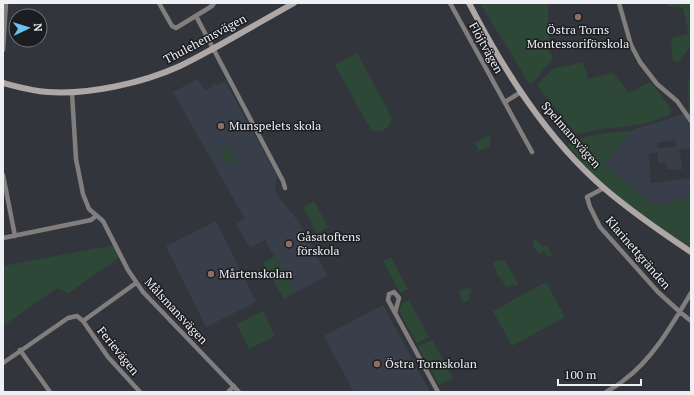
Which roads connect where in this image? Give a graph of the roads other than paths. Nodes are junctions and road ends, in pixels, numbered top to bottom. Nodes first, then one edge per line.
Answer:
1 (6, 3) edge
2 (159, 3) edge
3 (214, 3) edge
4 (294, 3) edge
5 (450, 3) edge
6 (469, 3) edge
7 (619, 3) edge
8 (196, 16) junction
9 (212, 49) junction
10 (3, 50) edge
11 (3, 83) edge
12 (521, 92) junction
13 (72, 93) junction
14 (505, 102) junction
15 (691, 121) edge
16 (532, 152) dead end
17 (3, 175) edge
18 (285, 188) dead end
19 (604, 188) junction
20 (96, 216) junction
21 (15, 236) junction
22 (3, 238) edge
23 (691, 252) edge
24 (136, 284) junction
25 (691, 293) edge
26 (680, 312) junction
27 (395, 313) dead end
28 (83, 321) junction
29 (691, 321) edge
30 (20, 350) junction
31 (3, 363) edge
32 (234, 386) junction
33 (50, 392) edge
34 (140, 392) edge
35 (228, 392) edge
36 (240, 392) edge
37 (438, 392) edge
38 (606, 392) edge

1 - 10 street
2 - 8 street
3 - 8 street
4 - 9 main road, Thulehemsvägen
5 - 14 street, Flöjtvägen
6 - 12 main road, Spelmansvägen
7 - 15 street
8 - 9 street
9 - 13 main road, Thulehemsvägen
9 - 18 street
11 - 13 main road, Thulehemsvägen
12 - 14 street
12 - 19 main road, Spelmansvägen
13 - 20 street, Målsmansvägen
14 - 16 street, Flöjtvägen
17 - 21 street
19 - 23 main road, Spelmansvägen
19 - 26 street, Klarinettgränden
20 - 21 street
20 - 24 street, Målsmansvägen
21 - 22 street
24 - 28 street
24 - 32 street, Målsmansvägen
25 - 26 street
26 - 29 street
26 - 38 street
27 - 37 street
28 - 30 street
28 - 34 street, Ferievägen
30 - 31 street
30 - 33 street
32 - 35 street
32 - 36 street, Målsmansvägen

